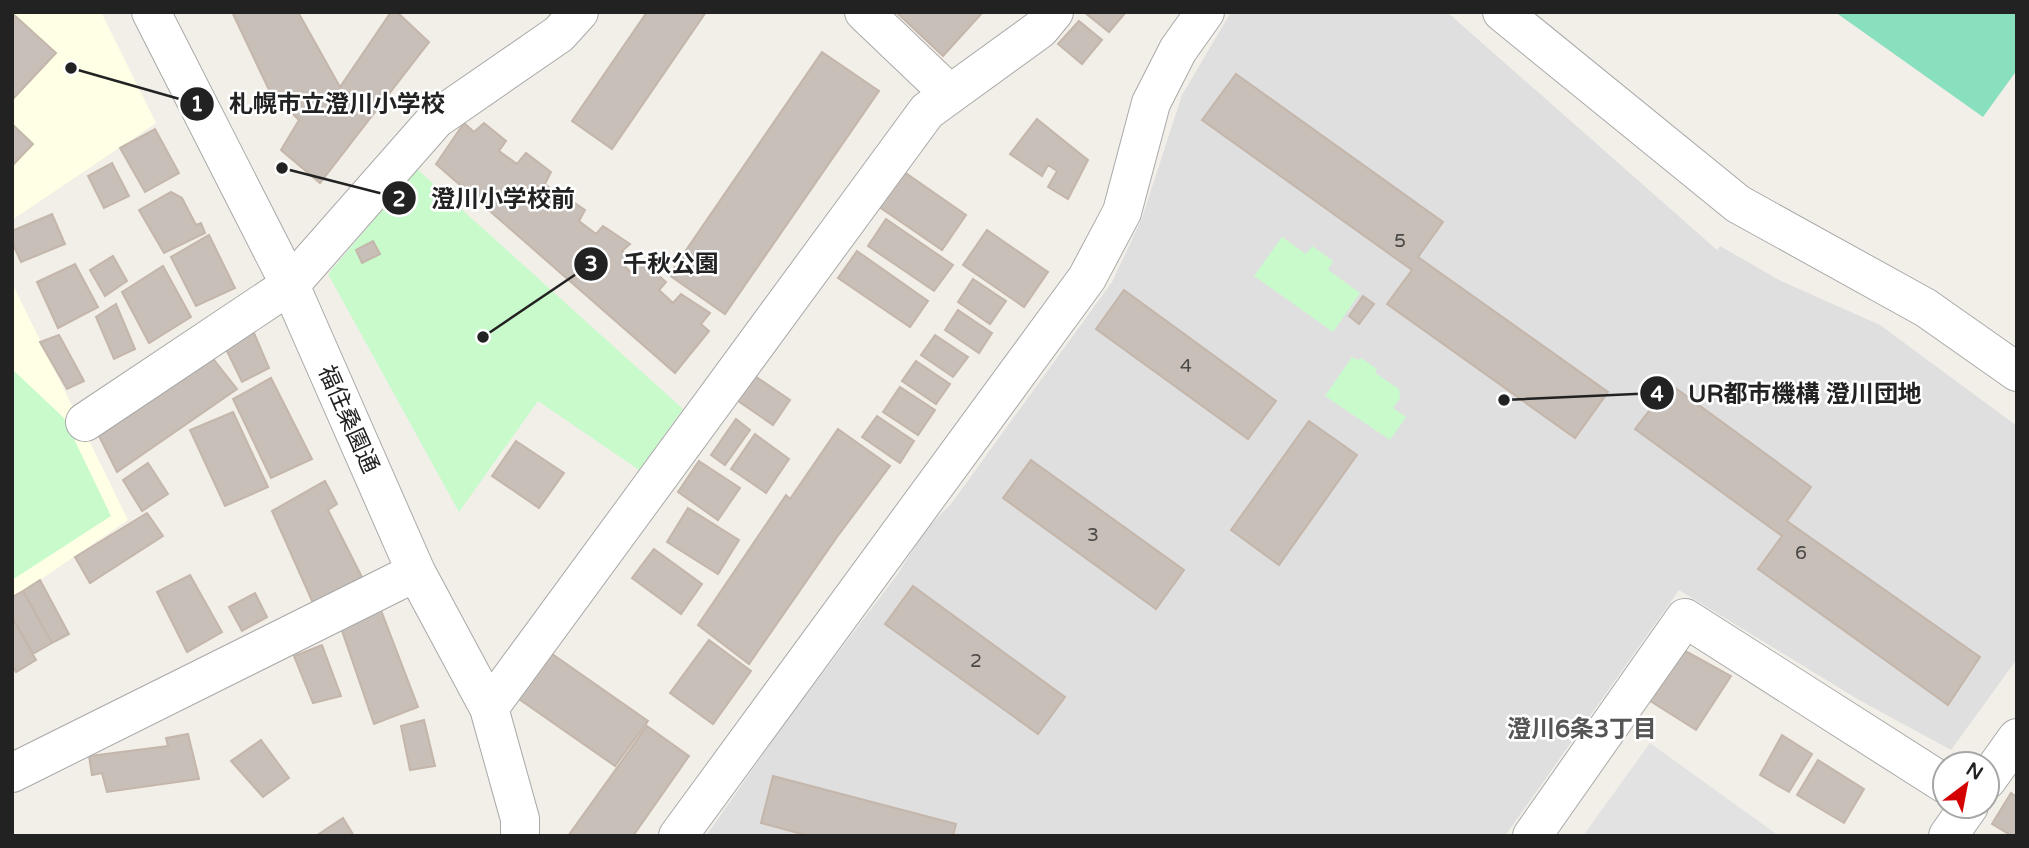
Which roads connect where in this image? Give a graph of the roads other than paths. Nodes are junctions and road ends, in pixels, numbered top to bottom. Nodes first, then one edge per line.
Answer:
1 (151, 12) edge
2 (579, 12) edge
3 (864, 12) edge
4 (1054, 12) edge
5 (1205, 12) edge
6 (1502, 12) edge
7 (950, 94) junction
8 (290, 285) junction
9 (2017, 372) edge
10 (85, 422) dead end
11 (416, 572) junction
12 (489, 708) junction
13 (2017, 738) edge
14 (2001, 760) edge
15 (12, 773) edge
16 (1931, 775) edge
17 (1959, 820) edge
18 (520, 836) edge
19 (678, 836) edge
20 (1532, 836) edge
21 (1948, 836) edge

1 - 8 street, 福住桑園通
2 - 8 street
3 - 7 street
4 - 7 street
5 - 19 street
6 - 9 street
7 - 12 street
8 - 10 street
8 - 11 street, 福住桑園通
11 - 12 street, 福住桑園通
11 - 15 street
12 - 18 street, 福住桑園通
13 - 14 street
16 - 20 street
17 - 21 street

